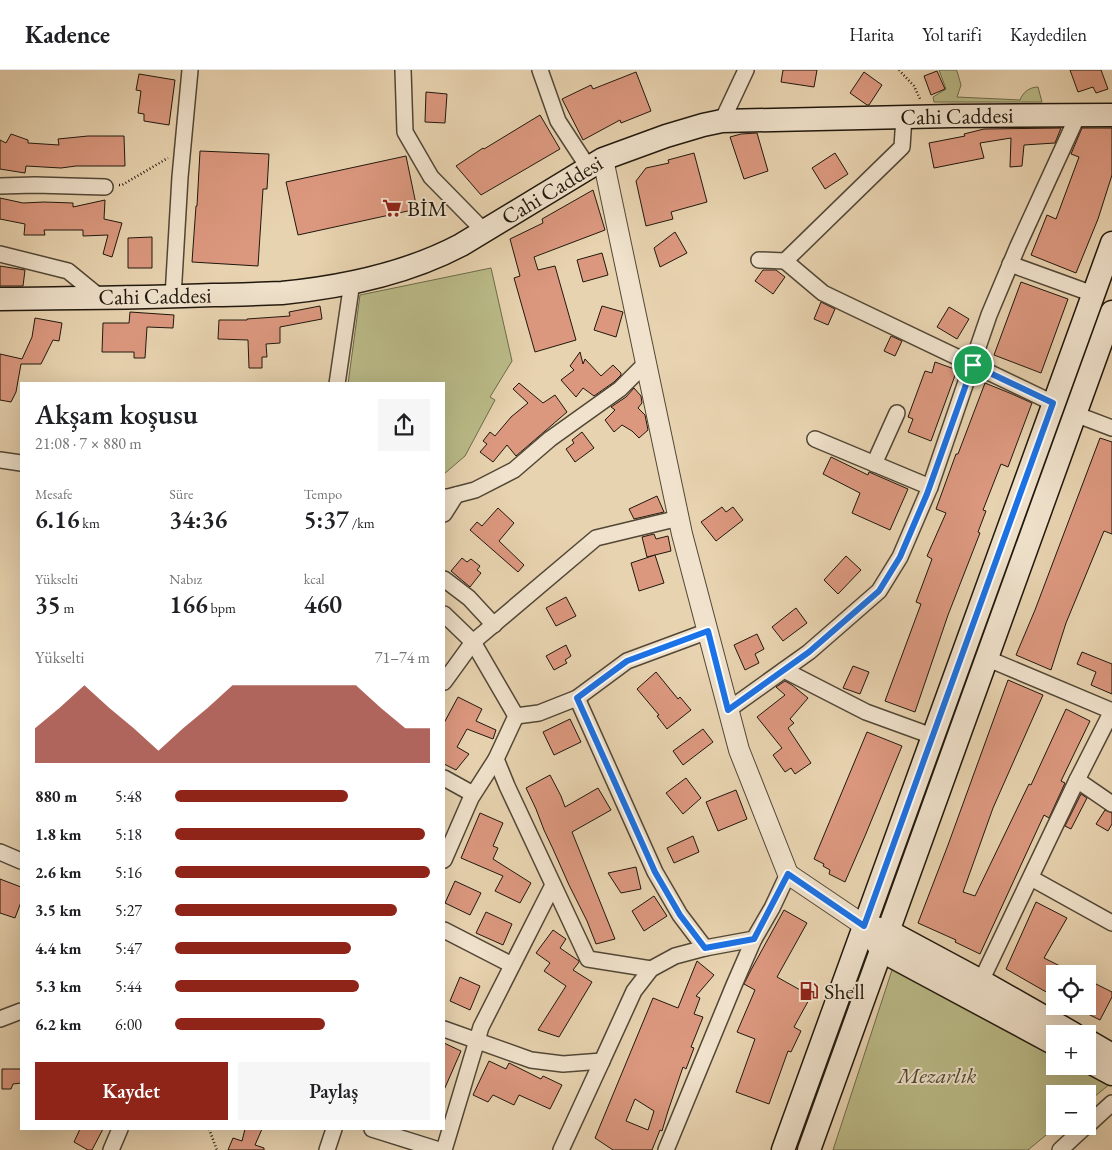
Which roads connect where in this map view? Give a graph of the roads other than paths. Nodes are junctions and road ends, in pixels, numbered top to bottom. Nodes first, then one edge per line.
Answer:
1 (190, 70) edge
2 (403, 70) edge
3 (540, 70) edge
4 (746, 70) edge
5 (1078, 115) junction
6 (1112, 115) edge
7 (915, 117) junction
8 (722, 121) junction
9 (596, 163) junction
10 (0, 186) edge
11 (105, 187) road end
12 (484, 231) junction
13 (1112, 243) edge
14 (0, 254) edge
15 (759, 260) dead end
16 (785, 261) junction
17 (1010, 264) junction
18 (352, 282) junction
19 (1093, 294) junction
20 (173, 297) junction
21 (101, 298) junction
22 (0, 299) edge
23 (1112, 312) edge
24 (646, 363) junction
25 (973, 365) junction
26 (337, 382) edge
27 (1053, 403) junction
28 (897, 413) dead end
29 (1075, 414) junction
30 (1112, 428) edge
31 (815, 439) dead end
32 (0, 460) edge
33 (20, 463) edge
34 (874, 464) junction
35 (930, 487) junction
36 (450, 496) edge
37 (445, 511) edge
38 (679, 518) junction
39 (445, 581) edge
40 (445, 615) edge
41 (494, 625) junction
42 (708, 631) junction
43 (473, 642) junction
44 (986, 658) junction
45 (784, 670) junction
46 (445, 681) edge
47 (577, 698) junction
48 (728, 710) junction
49 (1112, 711) edge
50 (516, 716) junction
51 (932, 736) junction
52 (496, 760) junction
53 (445, 779) edge
54 (1076, 780) junction
55 (473, 794) junction
56 (1112, 804) edge
57 (0, 852) edge
58 (445, 858) edge
59 (20, 861) edge
60 (788, 874) junction
61 (1031, 878) junction
62 (553, 886) junction
63 (1112, 923) edge
64 (864, 926) junction
65 (445, 931) edge
66 (754, 939) junction
67 (885, 941) junction
68 (705, 948) junction
69 (512, 965) junction
70 (650, 969) junction
71 (982, 981) junction
72 (20, 1012) edge
73 (0, 1019) edge
74 (1058, 1025) edge
75 (445, 1029) edge
76 (1046, 1039) edge
77 (477, 1041) junction
78 (1096, 1046) edge
79 (1112, 1055) edge
80 (602, 1061) junction
81 (1096, 1065) edge
82 (1112, 1074) edge
83 (1112, 1103) edge
84 (1096, 1118) edge
85 (120, 1130) edge
86 (334, 1130) edge
87 (375, 1130) edge
88 (1077, 1135) edge
89 (111, 1150) edge
90 (327, 1150) edge
91 (439, 1150) edge
92 (444, 1150) edge
93 (561, 1150) edge
94 (666, 1150) edge
95 (783, 1150) edge
96 (809, 1150) edge
97 (1060, 1150) edge

1 - 20 street
2 - 12 street
3 - 9 street
4 - 8 street
5 - 6 main road, Cahi Caddesi
5 - 7 main road, Cahi Caddesi
5 - 17 street
7 - 8 main road, Cahi Caddesi
7 - 16 street
8 - 9 main road, Cahi Caddesi
9 - 12 main road, Cahi Caddesi
9 - 24 street
10 - 11 street
12 - 18 main road, Cahi Caddesi
13 - 19 main road
14 - 21 street
15 - 16 street
16 - 25 street
17 - 19 street
17 - 25 street
18 - 20 main road, Cahi Caddesi
18 - 26 street
19 - 27 main road
20 - 21 main road, Cahi Caddesi
21 - 22 main road, Cahi Caddesi
23 - 29 main road
24 - 36 street
24 - 38 street
25 - 27 street
25 - 35 street
27 - 51 main road
28 - 34 street
29 - 30 street
29 - 44 main road
31 - 34 street
32 - 33 street
34 - 35 street
35 - 45 street
36 - 37 street
38 - 41 street
38 - 42 street
39 - 41 street
40 - 43 street
41 - 43 street
42 - 47 street
42 - 48 street
43 - 46 street
43 - 50 street
44 - 49 street
44 - 67 main road
45 - 48 street
45 - 51 street
47 - 50 street
47 - 68 street
48 - 60 street
49 - 54 street
50 - 52 street
51 - 64 main road
52 - 55 street
52 - 62 street
53 - 55 street
54 - 56 street
54 - 61 street
55 - 58 street
57 - 59 street
60 - 64 street
60 - 66 street
61 - 63 street
61 - 71 street
62 - 69 street
62 - 70 street
64 - 67 main road
64 - 95 main road
65 - 69 street
66 - 68 street
66 - 94 street
67 - 71 main road
67 - 76 main road
67 - 96 main road
68 - 70 street
69 - 77 street
70 - 80 street
71 - 74 main road
72 - 73 street
75 - 77 street
77 - 80 street
77 - 92 street
78 - 79 main road
80 - 93 street
81 - 82 main road
83 - 84 street
85 - 89 street
86 - 90 street
87 - 91 street
88 - 97 street

